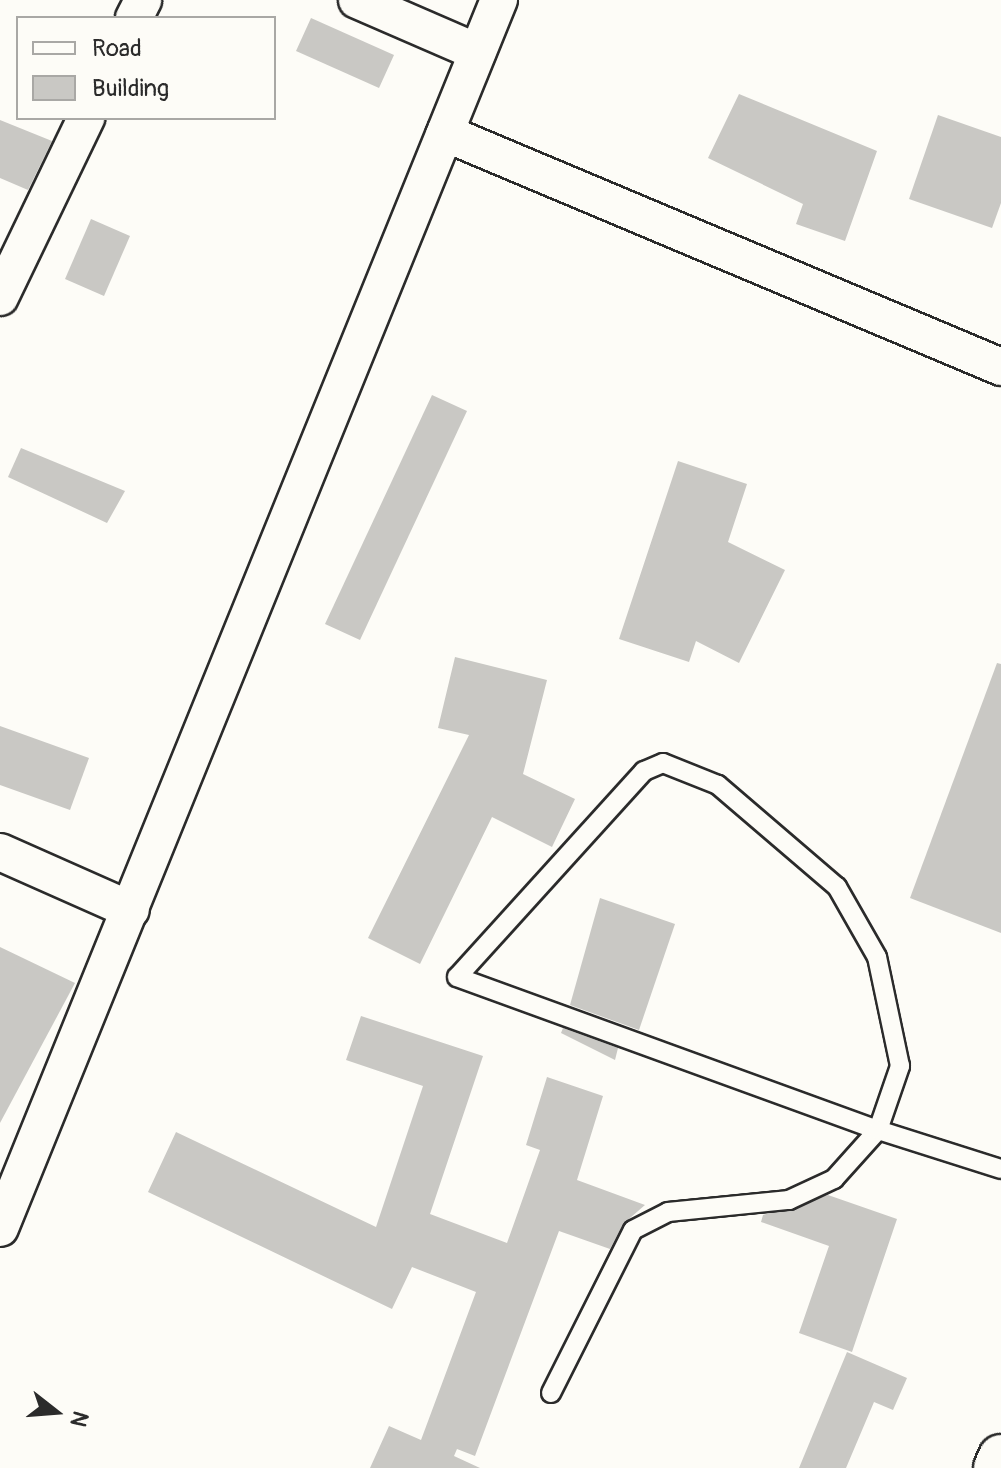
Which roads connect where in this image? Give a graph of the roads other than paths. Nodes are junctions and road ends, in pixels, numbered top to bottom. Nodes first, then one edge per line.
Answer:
1 (357, 0) edge
2 (499, 0) edge
3 (477, 52) junction
4 (85, 120) edge
5 (445, 133) junction
6 (0, 297) edge
7 (1001, 367) edge
8 (0, 852) edge
9 (131, 910) junction
10 (878, 1130) junction
11 (1001, 1169) edge
12 (0, 1228) edge
13 (551, 1393) dead end
14 (1001, 1457) edge
15 (996, 1468) edge

1 - 3 street
2 - 3 street
3 - 5 street
4 - 6 street
5 - 7 street
5 - 9 street
8 - 9 street
9 - 12 street
10 - 10 lane
10 - 11 lane
10 - 13 lane
14 - 15 street

